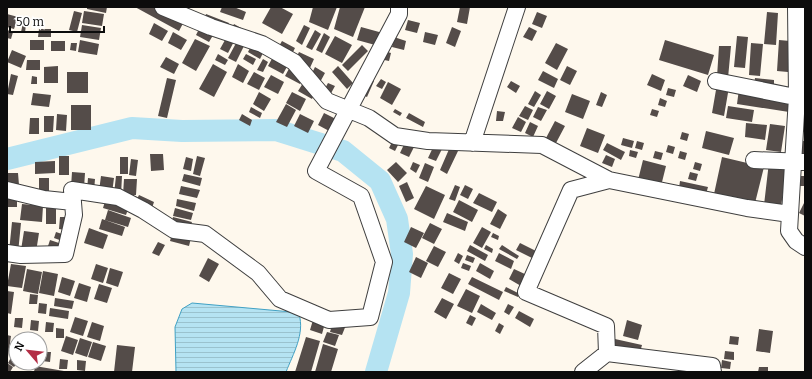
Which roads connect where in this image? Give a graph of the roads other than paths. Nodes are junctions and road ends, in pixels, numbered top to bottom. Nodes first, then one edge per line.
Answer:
1 (163, 7) edge
2 (399, 7) edge
3 (517, 7) edge
4 (796, 7) edge
5 (716, 81) dead end
6 (801, 98) edge
7 (345, 114) junction
8 (472, 143) junction
9 (754, 160) dead end
10 (799, 161) edge
11 (609, 180) junction
12 (7, 190) edge
13 (73, 202) junction
14 (790, 214) junction
15 (805, 247) edge
16 (7, 254) edge
17 (607, 353) junction
18 (583, 372) edge
19 (713, 372) edge

1 - 7 street
2 - 7 street
3 - 8 street
4 - 6 street
5 - 6 street
6 - 10 street
7 - 8 street
7 - 13 street
8 - 11 street
9 - 10 street
10 - 14 street
11 - 14 street
11 - 17 street
12 - 13 street
13 - 16 street
14 - 15 street
17 - 18 street
17 - 19 street

